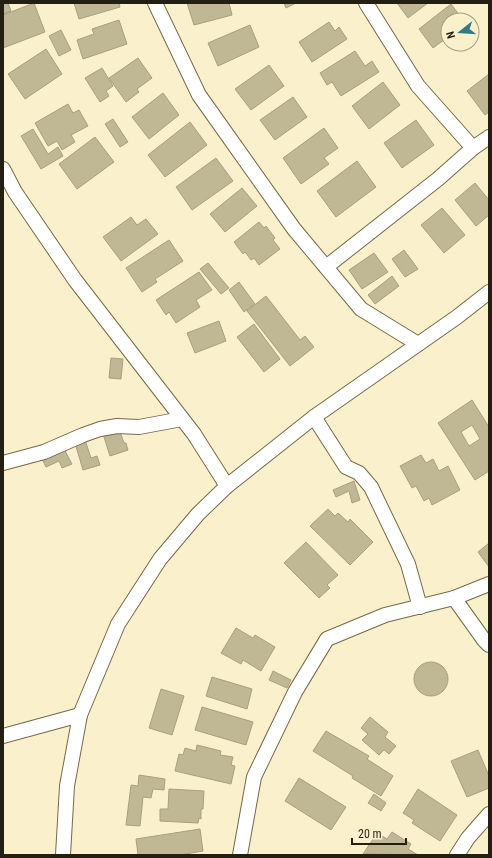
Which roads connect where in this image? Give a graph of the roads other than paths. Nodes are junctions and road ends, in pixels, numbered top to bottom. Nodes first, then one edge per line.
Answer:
1 (156, 3) edge
2 (366, 3) edge
3 (489, 137) edge
4 (473, 148) junction
5 (3, 169) edge
6 (326, 267) junction
7 (489, 292) edge
8 (418, 344) junction
9 (314, 417) junction
10 (182, 419) junction
11 (3, 463) edge
12 (227, 486) junction
13 (489, 584) edge
14 (454, 598) junction
15 (420, 607) junction
16 (489, 645) edge
17 (80, 715) junction
18 (3, 736) edge
19 (489, 814) edge
20 (63, 855) edge
21 (240, 855) edge
22 (457, 855) edge

1 - 6 street
2 - 4 street
3 - 4 street
4 - 6 street
5 - 10 street
6 - 8 street
7 - 8 street
8 - 9 street
9 - 12 street
9 - 15 street
10 - 11 street
10 - 12 street
12 - 17 street
13 - 14 street
14 - 15 street
14 - 16 street
15 - 21 street
17 - 18 street
17 - 20 street
19 - 22 street

